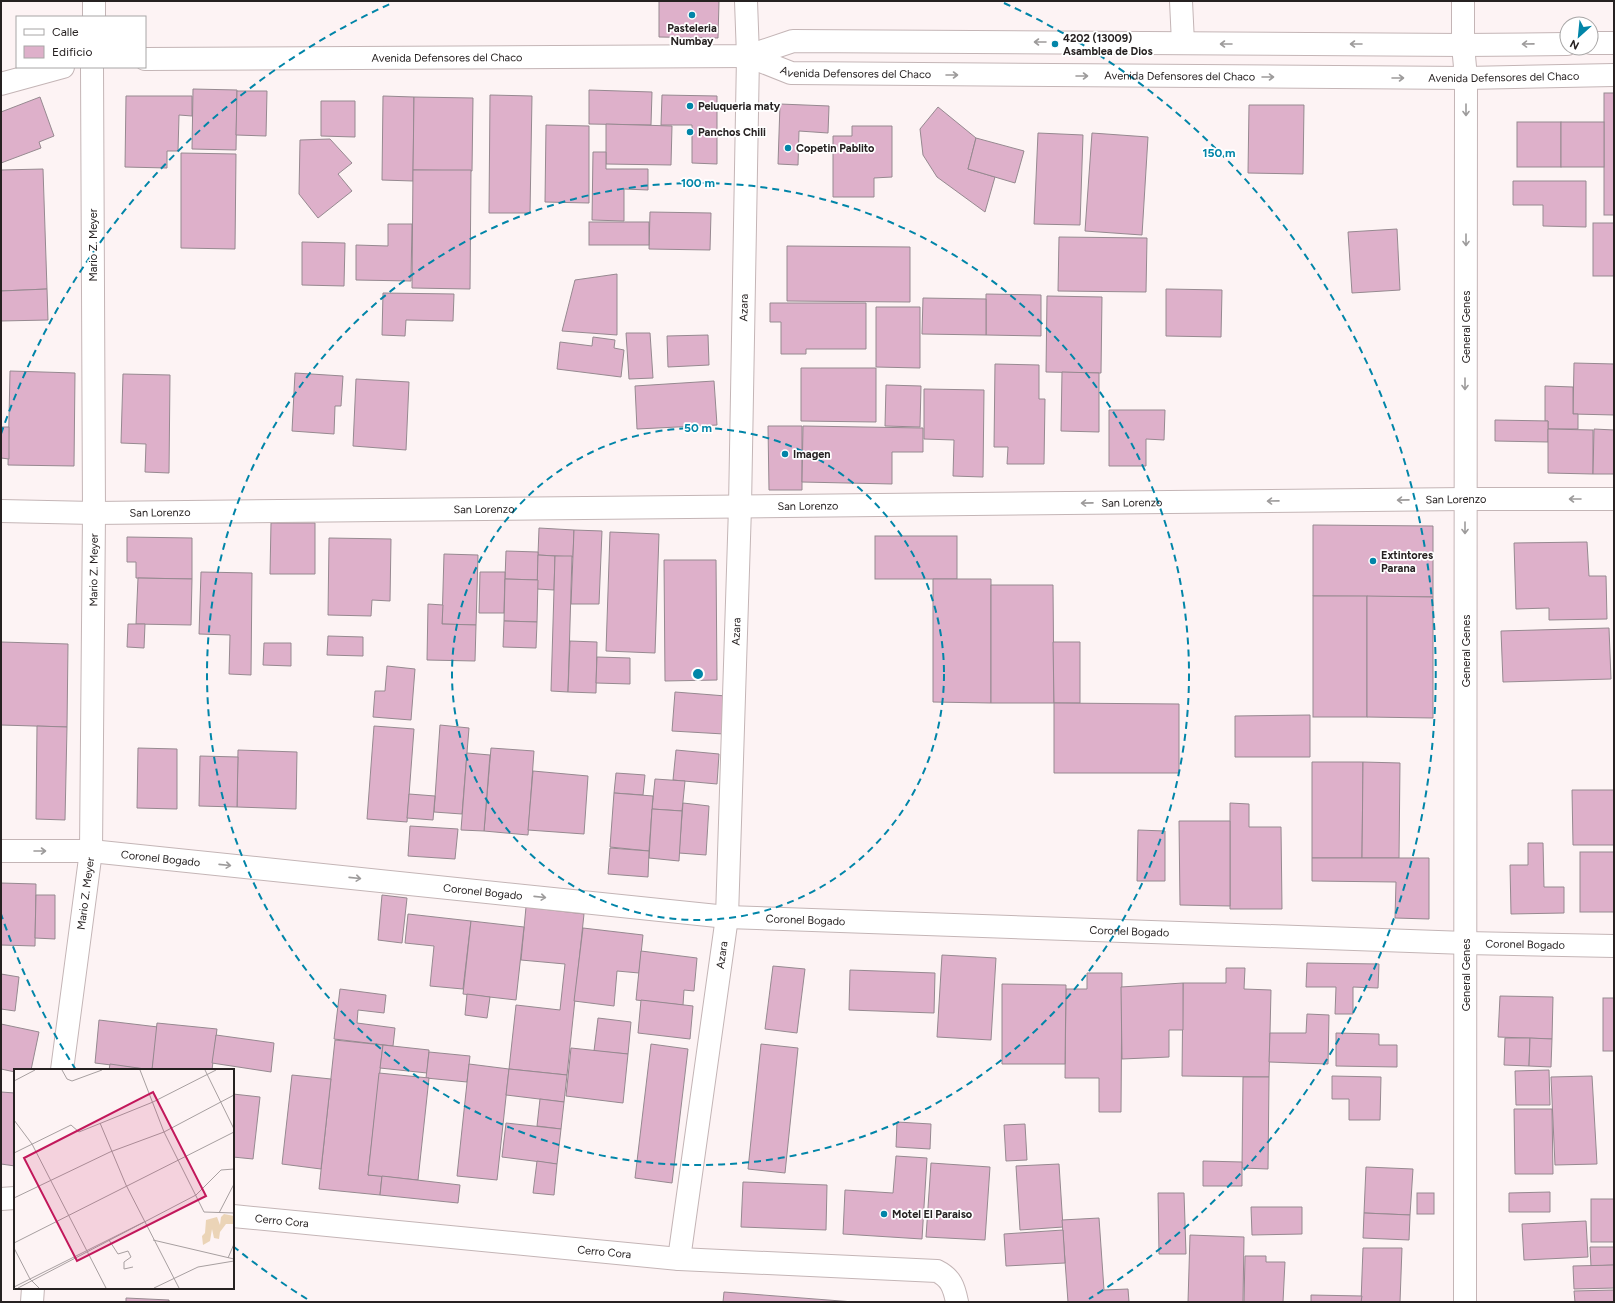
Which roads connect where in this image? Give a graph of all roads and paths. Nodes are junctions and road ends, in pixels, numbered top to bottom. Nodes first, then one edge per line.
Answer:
1 (94, 1) edge
2 (746, 1) edge
3 (1181, 1) edge
4 (1463, 1) edge
5 (94, 16) edge
6 (1183, 43) junction
7 (1599, 43) edge
8 (1614, 43) edge
9 (1559, 44) edge
10 (1463, 45) junction
11 (748, 56) junction
12 (146, 59) edge
13 (59, 68) edge
14 (92, 68) edge
15 (1614, 75) edge
16 (1466, 78) junction
17 (1, 84) edge
18 (1465, 499) junction
19 (1614, 499) edge
20 (740, 507) junction
21 (1, 511) edge
22 (94, 513) junction
23 (1, 851) edge
24 (91, 851) junction
25 (727, 917) junction
26 (1466, 943) junction
27 (1614, 946) edge
28 (62, 1069) edge
29 (14, 1198) edge
30 (1, 1199) edge
31 (234, 1216) edge
32 (679, 1259) junction
33 (33, 1289) edge
34 (32, 1302) edge
35 (958, 1302) edge
36 (1465, 1302) edge

1 - 5 street
2 - 11 street, Azara
3 - 6 street
4 - 10 street, General Genes
10 -> 6 street, Avenida Defensores del Chaco
6 -> 11 street, Avenida Defensores del Chaco
7 - 8 street
9 -> 10 street, Avenida Defensores del Chaco
10 - 16 street, General Genes
11 - 12 street, Avenida Defensores del Chaco
11 -> 16 street, Avenida Defensores del Chaco
11 - 20 street, Azara
13 - 17 street
14 - 22 street, Mario Z. Meyer
15 - 16 street, Avenida Defensores del Chaco
16 -> 18 street, General Genes
19 -> 18 street, San Lorenzo
18 -> 20 street, San Lorenzo
18 -> 26 street, General Genes
20 - 22 street, San Lorenzo
20 - 25 street, Azara
21 - 22 street, San Lorenzo
22 - 24 street, Mario Z. Meyer
23 -> 24 street, Coronel Bogado
24 -> 25 street, Coronel Bogado
24 - 28 street, Mario Z. Meyer
25 - 26 street, Coronel Bogado
25 - 32 street, Azara
26 - 27 street, Coronel Bogado
26 - 36 street, General Genes
29 - 30 street
31 - 32 street, Cerro Cora
32 - 35 street, Cerro Cora
33 - 34 street

